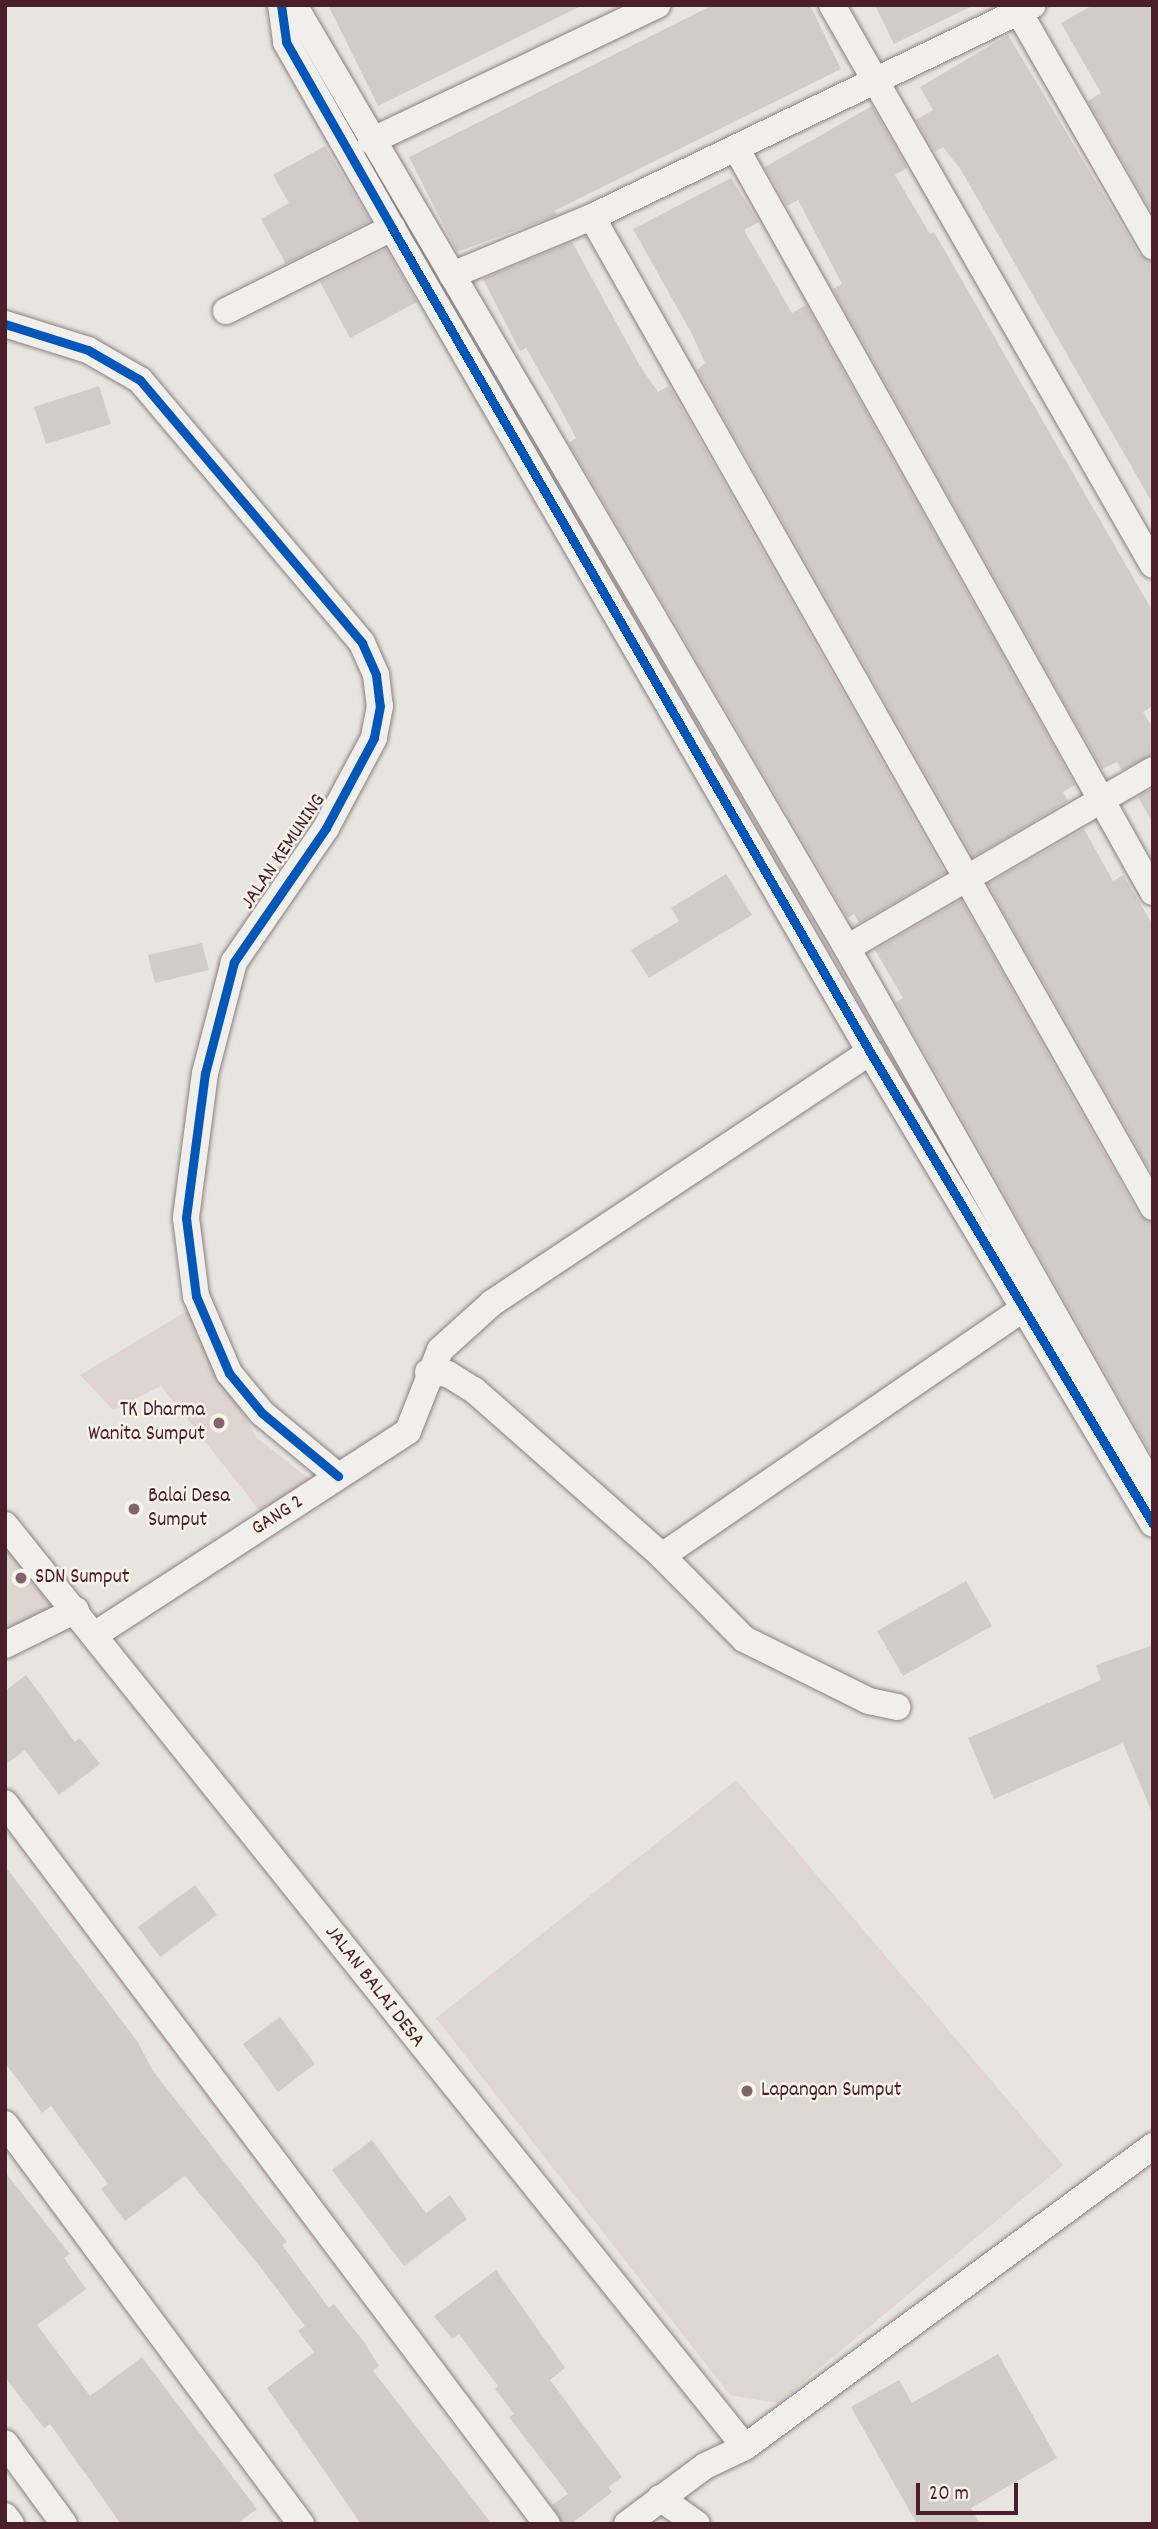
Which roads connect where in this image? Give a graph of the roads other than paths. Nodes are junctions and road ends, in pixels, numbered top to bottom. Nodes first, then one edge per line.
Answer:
1 (281, 5) edge
2 (294, 5) edge
3 (657, 5) edge
4 (832, 5) edge
5 (1026, 8) edge
6 (875, 77) junction
7 (371, 141) junction
8 (736, 148) junction
9 (592, 217) junction
10 (392, 228) junction
11 (1153, 246) edge
12 (452, 275) junction
13 (226, 311) dead end
14 (5, 324) edge
15 (1153, 565) edge
16 (1153, 770) edge
17 (1100, 801) junction
18 (966, 879) junction
19 (1153, 892) edge
20 (847, 948) junction
21 (870, 1052) junction
22 (1153, 1207) edge
23 (1024, 1308) junction
24 (428, 1372) junction
25 (338, 1476) junction
26 (1153, 1489) edge
27 (1153, 1524) edge
28 (5, 1525) edge
29 (662, 1556) junction
30 (76, 1610) junction
31 (96, 1634) junction
32 (5, 1645) edge
33 (897, 1707) dead end
34 (5, 1803) edge
35 (5, 2124) edge
36 (1153, 2146) edge
37 (5, 2443) edge
38 (745, 2447) junction
39 (660, 2498) junction
40 (5, 2516) edge
41 (11, 2524) edge
42 (64, 2524) edge
43 (300, 2524) edge
44 (547, 2524) edge
45 (627, 2524) edge
46 (697, 2524) edge

1 - 10 street
2 - 7 street
3 - 7 street
4 - 6 street
5 - 6 street
5 - 11 street
6 - 8 street
6 - 15 street
7 - 12 street
8 - 9 street
8 - 17 street
9 - 12 street
9 - 18 street
10 - 13 street
10 - 21 street
12 - 20 street
14 - 25 street, JALAN KEMUNING
16 - 17 street
17 - 18 street
17 - 19 street
18 - 20 street
18 - 22 street
20 - 26 street
21 - 23 street
21 - 24 street, GANG 2
23 - 27 street
23 - 29 street
24 - 25 street, GANG 2
24 - 29 street
25 - 31 street, GANG 2
28 - 30 street, JALAN BALAI DESA
29 - 33 street
30 - 31 street, JALAN BALAI DESA
30 - 32 street
31 - 38 street, JALAN BALAI DESA
34 - 44 street
35 - 43 street
36 - 38 street
37 - 42 street
38 - 39 street
39 - 45 street
39 - 46 street
40 - 41 street

